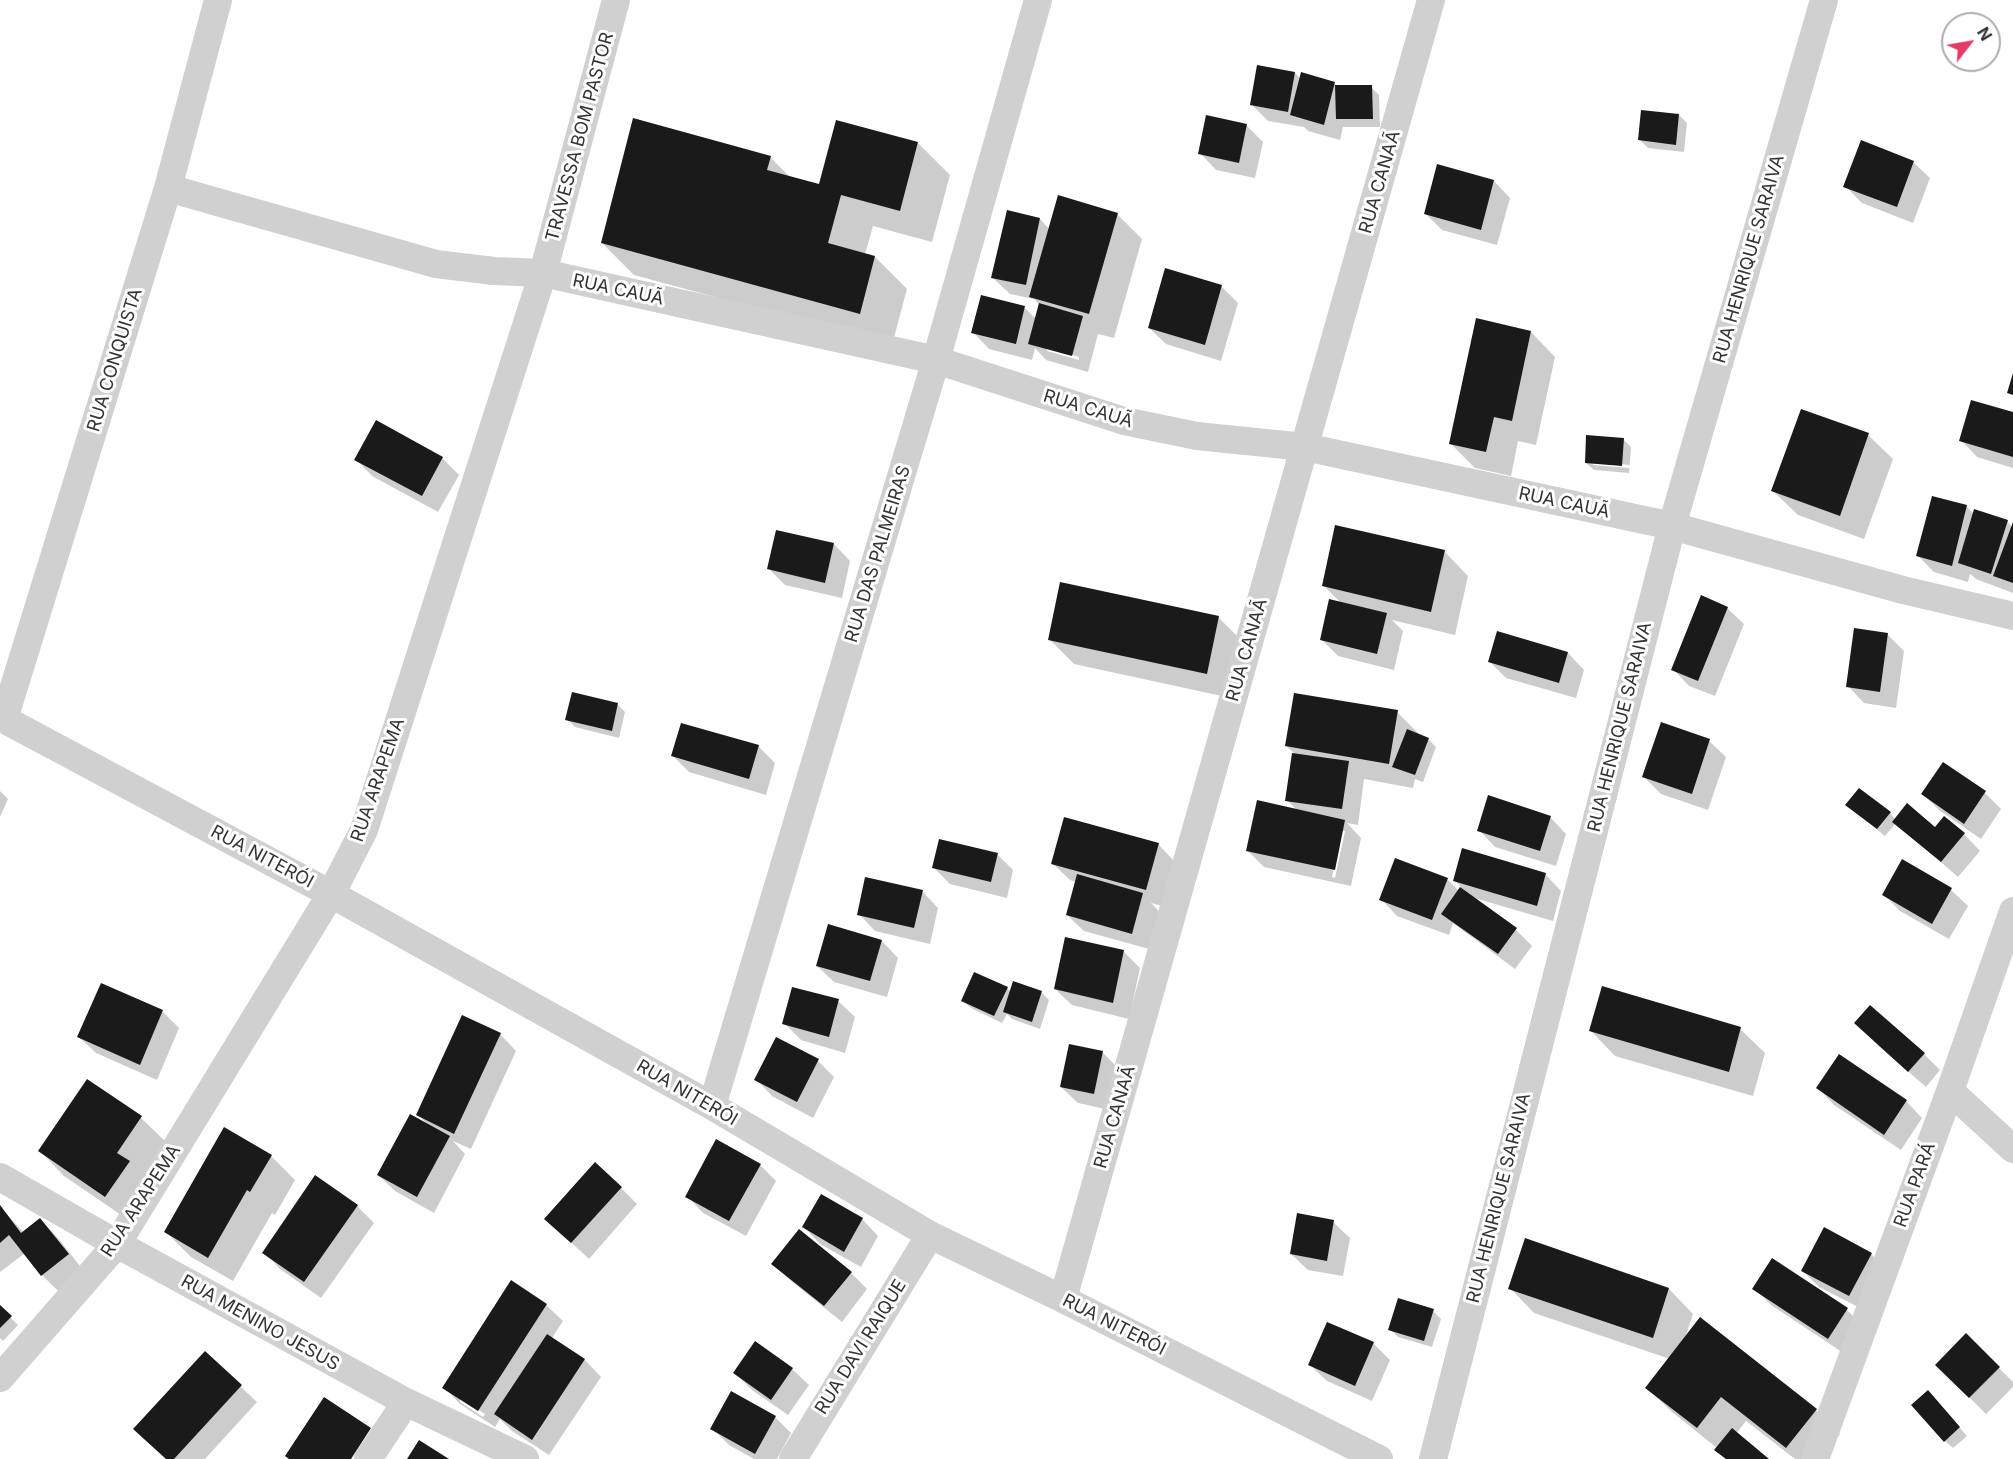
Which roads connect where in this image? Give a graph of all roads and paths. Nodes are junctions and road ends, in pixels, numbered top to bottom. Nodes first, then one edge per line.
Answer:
1 (218, 0) edge
2 (616, 0) edge
3 (1038, 0) edge
4 (1431, 0) edge
5 (1824, 0) edge
6 (168, 188) junction
7 (543, 273) junction
8 (936, 360) junction
9 (1305, 447) junction
10 (1671, 526) junction
11 (2013, 615) edge
12 (2, 718) edge
13 (331, 894) junction
14 (2013, 911) edge
15 (1950, 1091) junction
16 (712, 1106) junction
17 (2013, 1149) edge
18 (0, 1177) edge
19 (930, 1235) junction
20 (117, 1244) junction
21 (1064, 1299) junction
22 (0, 1378) edge
23 (406, 1402) junction
24 (368, 1459) edge
25 (525, 1459) edge
26 (793, 1459) edge
27 (1379, 1459) edge
28 (1433, 1459) edge
29 (1815, 1459) edge

1 - 6 street, RUA CONQUISTA
2 - 7 street, TRAVESSA BOM PASTOR
3 - 8 street, RUA DAS PALMEIRAS
4 - 9 street, RUA CANAÃ
5 - 10 street, RUA HENRIQUE SARAIVA
6 - 7 street, RUA CAUÃ
6 - 12 street, RUA CONQUISTA
7 - 8 street, RUA CAUÃ
7 - 13 street, RUA ARAPEMA
8 - 9 street, RUA CAUÃ
8 - 16 street, RUA DAS PALMEIRAS
9 - 10 street, RUA CAUÃ
9 - 21 street, RUA CANAÃ
10 - 11 street, RUA CAUÃ
10 - 28 street, RUA HENRIQUE SARAIVA
12 - 13 street, RUA NITERÓI
13 - 16 street, RUA NITERÓI
13 - 20 street, RUA ARAPEMA
14 - 15 street, RUA PARÁ
15 - 17 street
15 - 29 street, RUA PARÁ
16 - 19 street, RUA NITERÓI
18 - 20 street, RUA MENINO JESUS
19 - 21 street, RUA NITERÓI
19 - 26 street, RUA DAVI RAIQUE
20 - 22 street, RUA ARAPEMA
20 - 23 street, RUA MENINO JESUS
21 - 27 street, RUA NITERÓI
23 - 24 street
23 - 25 street, RUA MENINO JESUS

